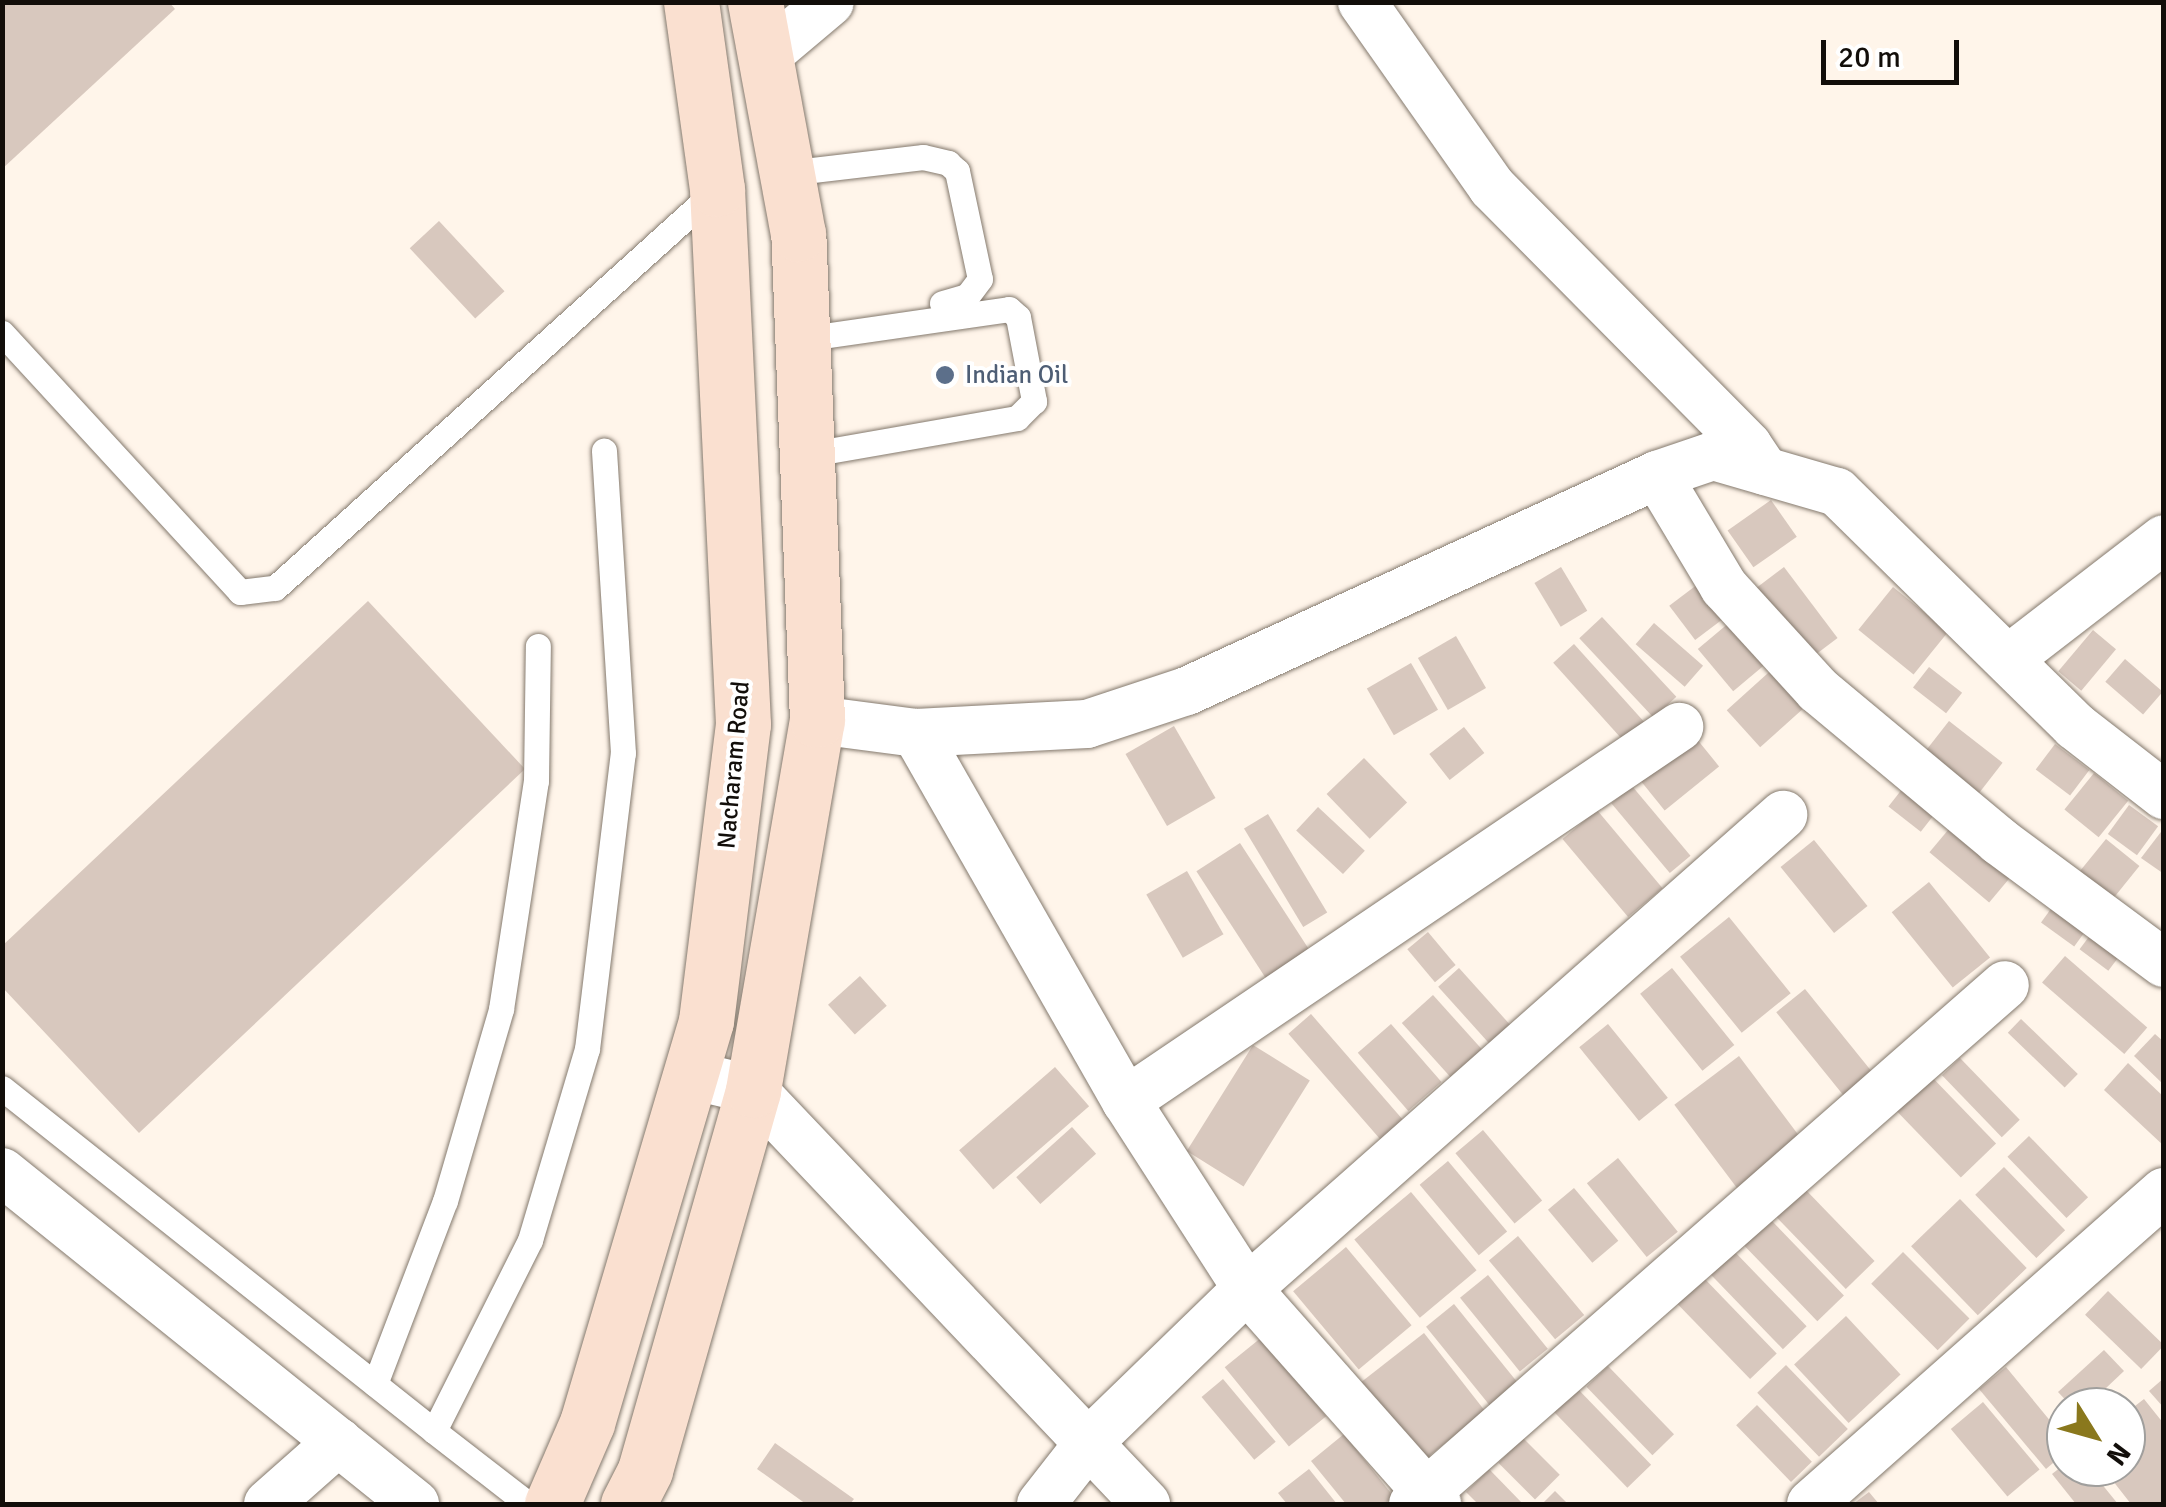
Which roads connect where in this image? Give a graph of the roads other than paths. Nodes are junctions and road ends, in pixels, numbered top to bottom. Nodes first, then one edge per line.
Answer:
1 (691, 2) edge
2 (755, 2) edge
3 (830, 2) edge
4 (1362, 2) edge
5 (768, 55) junction
6 (787, 174) junction
7 (718, 189) junction
8 (802, 332) junction
9 (2, 333) edge
10 (604, 450) dead end
11 (806, 455) junction
12 (1765, 471) junction
13 (1658, 474) junction
14 (2152, 567) edge
15 (538, 646) dead end
16 (2011, 657) junction
17 (817, 720) junction
18 (1679, 727) dead end
19 (916, 732) junction
20 (2164, 795) edge
21 (1784, 816) dead end
22 (2164, 963) edge
23 (2005, 985) dead end
24 (691, 1075) junction
25 (2, 1088) edge
26 (752, 1090) junction
27 (1126, 1100) junction
28 (2, 1172) edge
29 (2164, 1192) edge
30 (644, 1232) junction
31 (709, 1244) junction
32 (1247, 1289) junction
33 (375, 1384) junction
34 (434, 1430) junction
35 (1091, 1440) junction
36 (338, 1442) junction
37 (1425, 1500) edge
38 (268, 1504) edge
39 (415, 1504) edge
40 (528, 1504) edge
41 (552, 1504) edge
42 (628, 1504) edge
43 (1041, 1504) edge
44 (1146, 1504) edge
45 (1811, 1504) edge

1 - 7 main road, Nacharam Road
2 - 5 main road
3 - 5 street
4 - 12 street
5 - 6 main road
6 - 8 main road
6 - 8 lane
7 - 9 lane
7 - 24 main road, Nacharam Road
8 - 11 main road
8 - 11 lane
10 - 34 lane
11 - 17 main road
12 - 13 street
12 - 16 street
13 - 19 street
13 - 22 street
14 - 16 street
15 - 33 lane
16 - 20 street
17 - 19 street
17 - 26 main road
18 - 27 street
19 - 27 street
21 - 32 street
23 - 37 street
24 - 26 street
24 - 30 main road, Nacharam Road
25 - 33 lane
26 - 31 main road
26 - 35 street
27 - 32 street
28 - 36 street
29 - 45 street
30 - 31 main road
30 - 41 main road, Nacharam Road
31 - 42 main road
32 - 35 street
32 - 37 street
33 - 34 lane
34 - 40 lane
35 - 43 street
35 - 44 street
36 - 38 street
36 - 39 street

